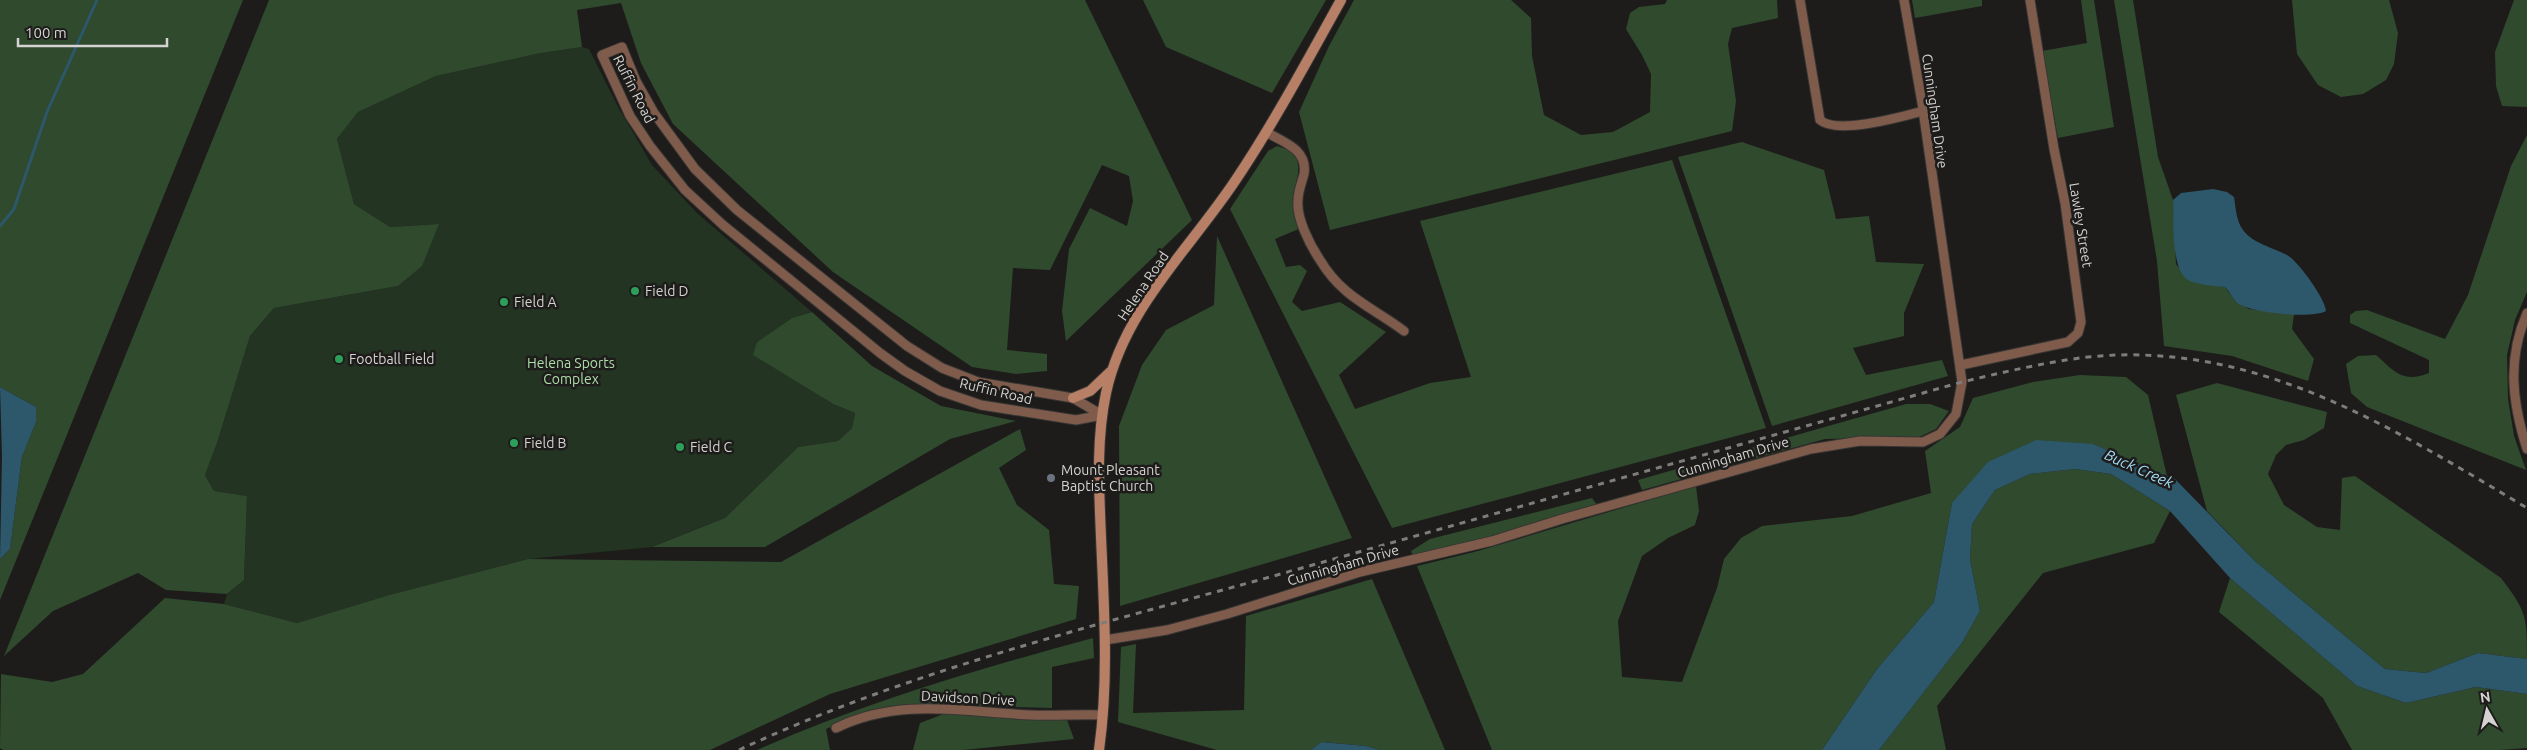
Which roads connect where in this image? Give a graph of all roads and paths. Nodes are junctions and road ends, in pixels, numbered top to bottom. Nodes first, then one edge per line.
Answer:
1 (1341, 0) edge
2 (1800, 0) edge
3 (1904, 0) edge
4 (2030, 0) edge
5 (1923, 111) junction
6 (1266, 132) junction
7 (2527, 313) edge
8 (1404, 332) dead end
9 (1961, 365) junction
10 (1113, 369) junction
11 (1072, 398) junction
12 (1102, 415) junction
13 (2527, 449) edge
14 (1105, 640) junction
15 (1103, 715) junction
16 (836, 728) dead end
17 (1099, 750) edge

1 - 6 main road, Helena Road
2 - 5 street
3 - 5 street, Cunningham Drive
4 - 9 street, Lawley Street
5 - 9 street, Cunningham Drive
6 - 8 street
6 - 10 main road, Helena Road
7 - 13 street
9 - 14 street, Cunningham Drive
10 - 11 main road
10 - 12 main road, Helena Road
11 - 12 street, Ruffin Road
11 - 12 street, Ruffin Road
12 - 14 main road, Helena Road
14 - 15 main road, Helena Road
15 - 16 street, Davidson Drive
15 - 17 main road, Helena Road

